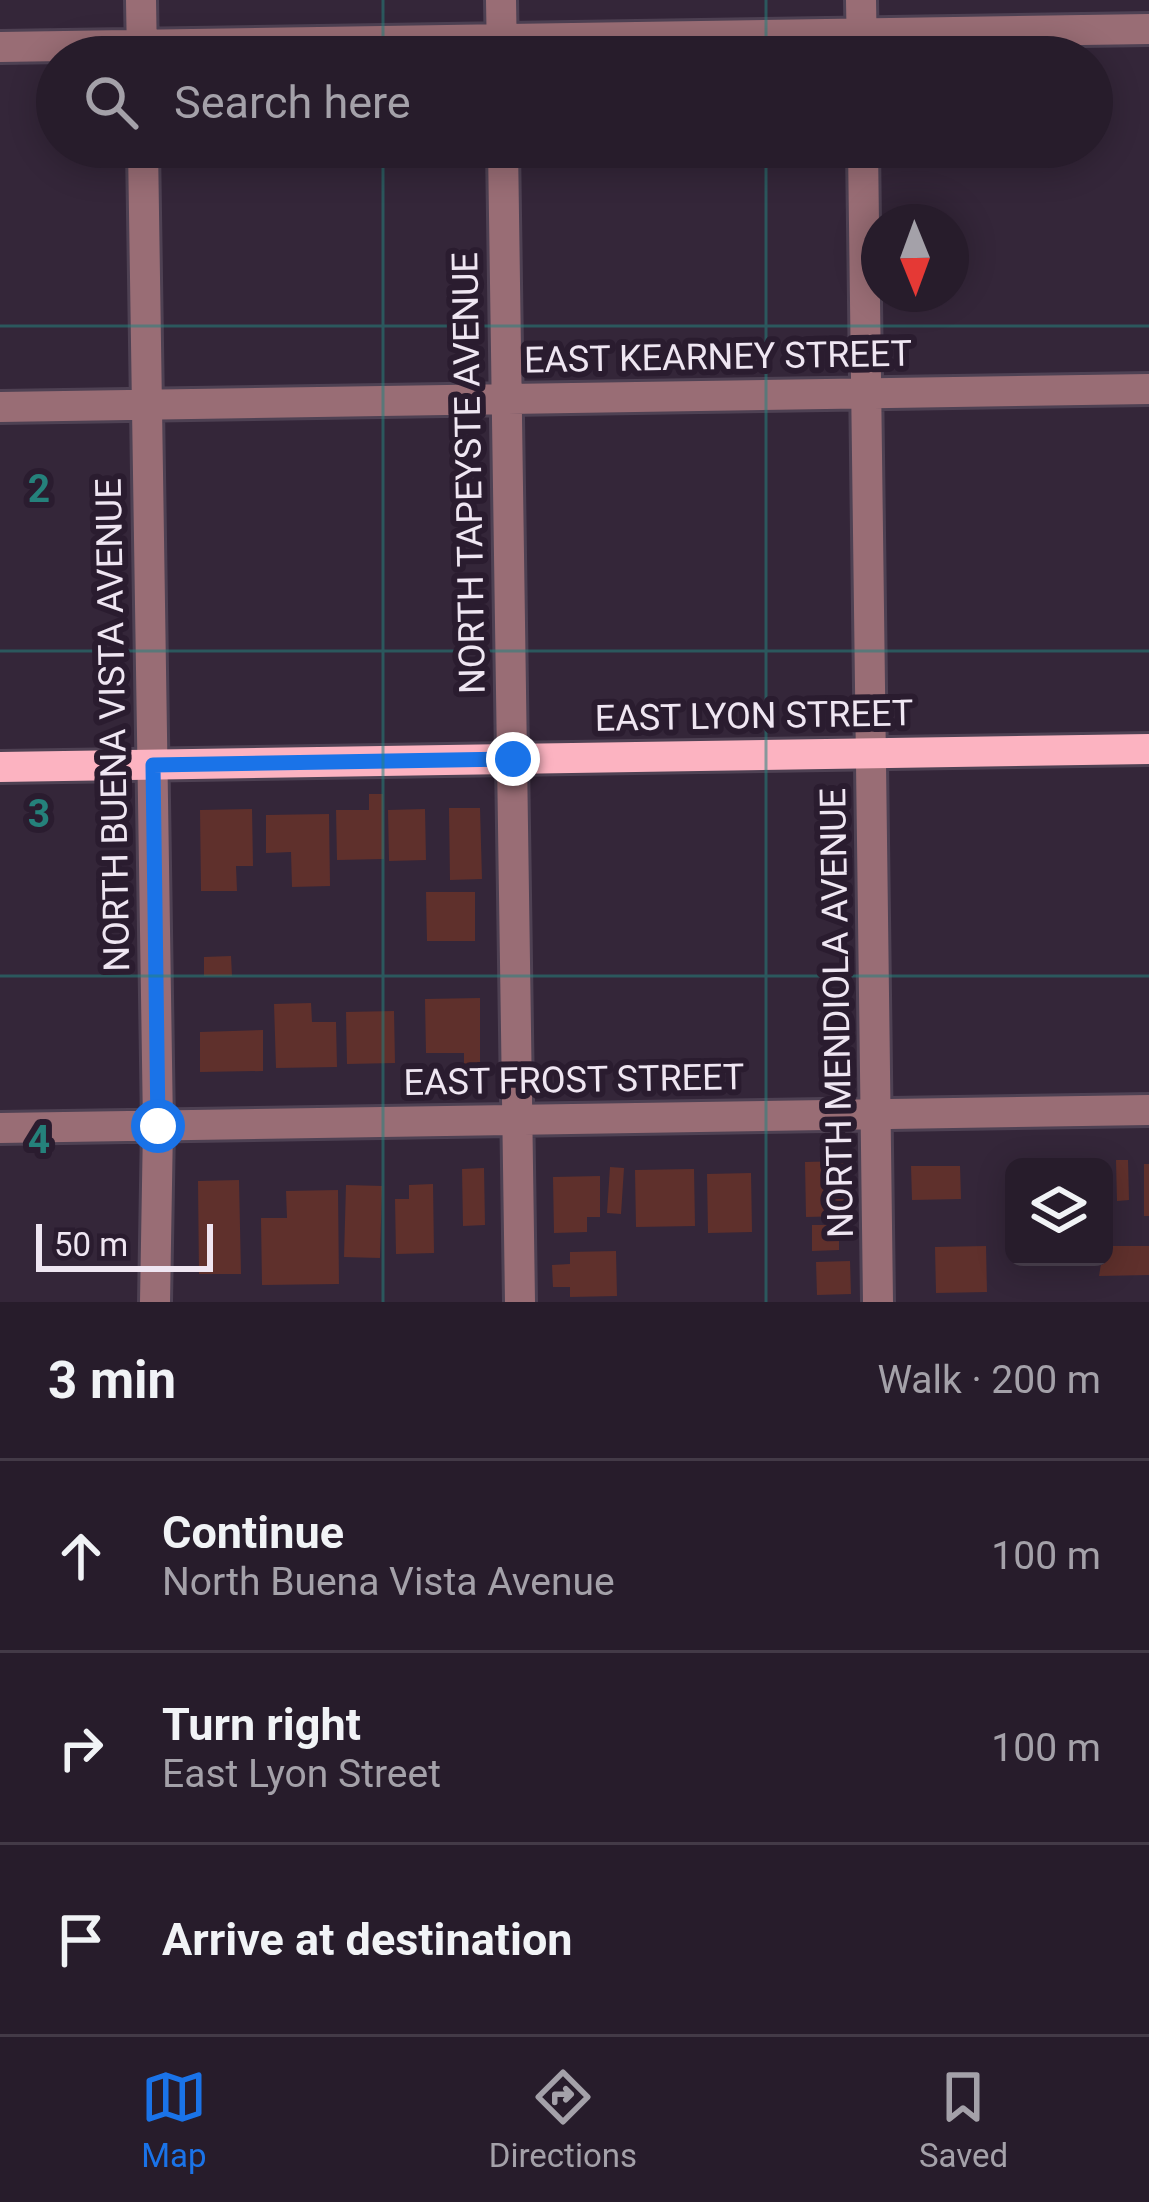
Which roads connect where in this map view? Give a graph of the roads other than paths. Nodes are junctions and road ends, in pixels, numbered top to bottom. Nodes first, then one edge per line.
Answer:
1 (141, 0) edge
2 (501, 0) edge
3 (861, 0) edge
4 (1149, 29) edge
5 (142, 36) edge
6 (501, 36) edge
7 (862, 36) edge
8 (1023, 36) edge
9 (0, 47) edge
10 (36, 48) edge
11 (143, 168) edge
12 (503, 168) edge
13 (863, 168) edge
14 (1149, 389) edge
15 (867, 394) junction
16 (507, 399) junction
17 (147, 405) junction
18 (0, 407) edge
19 (1149, 749) edge
20 (873, 754) junction
21 (513, 759) junction
22 (153, 765) junction
23 (0, 767) edge
24 (1149, 1110) edge
25 (878, 1114) junction
26 (518, 1120) junction
27 (158, 1126) junction
28 (0, 1128) edge
29 (154, 1302) edge
30 (520, 1302) edge
31 (878, 1302) edge

1 - 5 street
2 - 6 street
3 - 7 street
4 - 8 street
9 - 10 street
11 - 17 street, NORTH BUENA VISTA AVENUE
12 - 16 street, NORTH TAPEYSTE AVENUE
13 - 15 street, NORTH MENDIOLA AVENUE
14 - 15 street, EAST KEARNEY STREET
15 - 16 street, EAST KEARNEY STREET
15 - 20 street, NORTH MENDIOLA AVENUE
16 - 17 street, EAST KEARNEY STREET
16 - 21 street, NORTH TAPEYSTE AVENUE
17 - 18 street, EAST KEARNEY STREET
17 - 22 street, NORTH BUENA VISTA AVENUE
19 - 20 main road, EAST LYON STREET
20 - 21 main road, EAST LYON STREET
20 - 25 street, NORTH MENDIOLA AVENUE
21 - 22 main road, EAST LYON STREET
21 - 26 street, NORTH TAPEYSTE AVENUE
22 - 23 main road, EAST LYON STREET
22 - 27 street, NORTH BUENA VISTA AVENUE
24 - 25 street, EAST FROST STREET
25 - 26 street, EAST FROST STREET
25 - 31 street, NORTH MENDIOLA AVENUE
26 - 27 street, EAST FROST STREET
26 - 30 street, NORTH TAPEYSTE AVENUE
27 - 28 street, EAST FROST STREET
27 - 29 street, NORTH BUENA VISTA AVENUE

